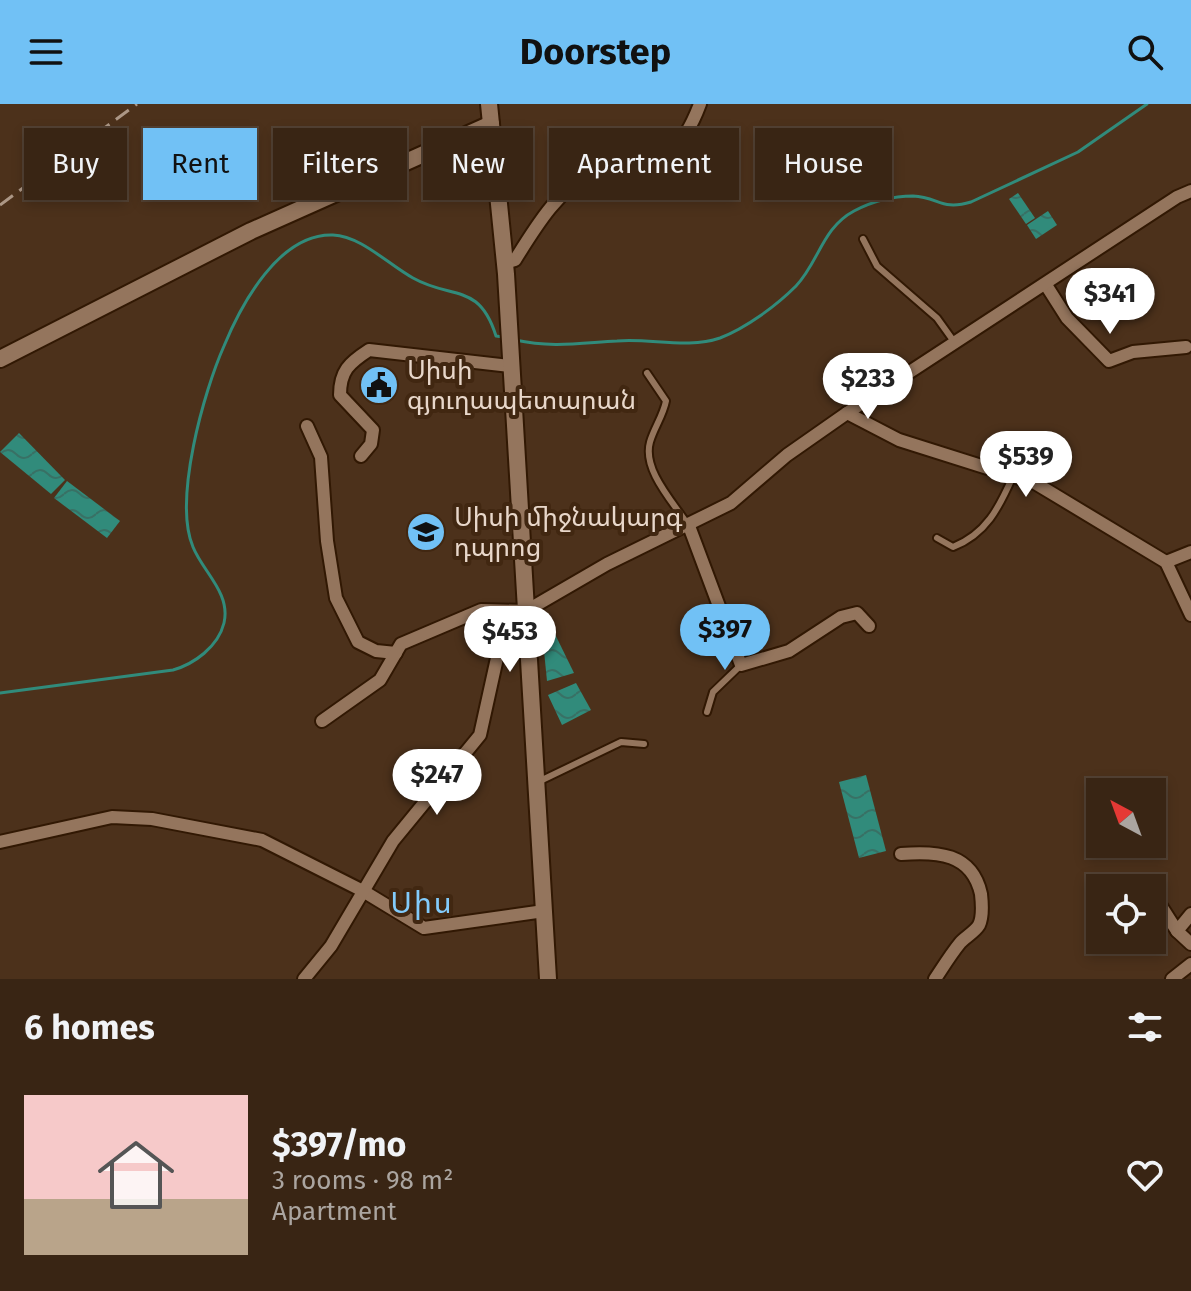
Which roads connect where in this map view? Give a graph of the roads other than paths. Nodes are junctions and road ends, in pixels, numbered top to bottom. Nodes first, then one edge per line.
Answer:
1 (489, 104) edge
2 (700, 104) edge
3 (491, 124) junction
4 (1191, 191) edge
5 (863, 239) dead end
6 (506, 268) junction
7 (1046, 285) junction
8 (955, 343) junction
9 (1186, 347) dead end
10 (0, 359) edge
11 (510, 366) junction
12 (647, 373) dead end
13 (847, 413) junction
14 (307, 426) dead end
15 (361, 456) dead end
16 (1013, 476) junction
17 (689, 526) junction
18 (937, 538) dead end
19 (1191, 552) edge
20 (1166, 562) junction
21 (1191, 615) edge
22 (527, 618) junction
23 (869, 626) dead end
24 (396, 653) junction
25 (741, 665) junction
26 (707, 712) dead end
27 (322, 721) dead end
28 (644, 744) dead end
29 (537, 783) junction
30 (0, 842) edge
31 (901, 854) dead end
32 (363, 891) junction
33 (544, 911) junction
34 (1166, 914) edge
35 (1191, 914) edge
36 (1177, 931) junction
37 (1191, 944) edge
38 (1191, 964) edge
39 (304, 979) edge
40 (548, 979) edge
41 (935, 979) edge
42 (1172, 979) edge

1 - 3 main road
2 - 6 street
3 - 6 main road
3 - 10 main road
4 - 7 street
5 - 8 lane
6 - 11 main road
7 - 8 street
7 - 9 street
8 - 13 street
11 - 15 street
11 - 22 main road
12 - 17 lane
13 - 16 street
13 - 17 street
14 - 24 street
16 - 18 lane
16 - 20 street
17 - 22 street
17 - 25 street
19 - 20 street
20 - 21 street
22 - 24 street
22 - 29 main road
22 - 32 street
23 - 25 street
24 - 27 street
25 - 26 lane
28 - 29 lane
29 - 33 main road
30 - 32 street
31 - 41 street
32 - 33 street
32 - 39 street
33 - 40 main road
34 - 36 street
35 - 36 street
36 - 37 street
38 - 42 street

